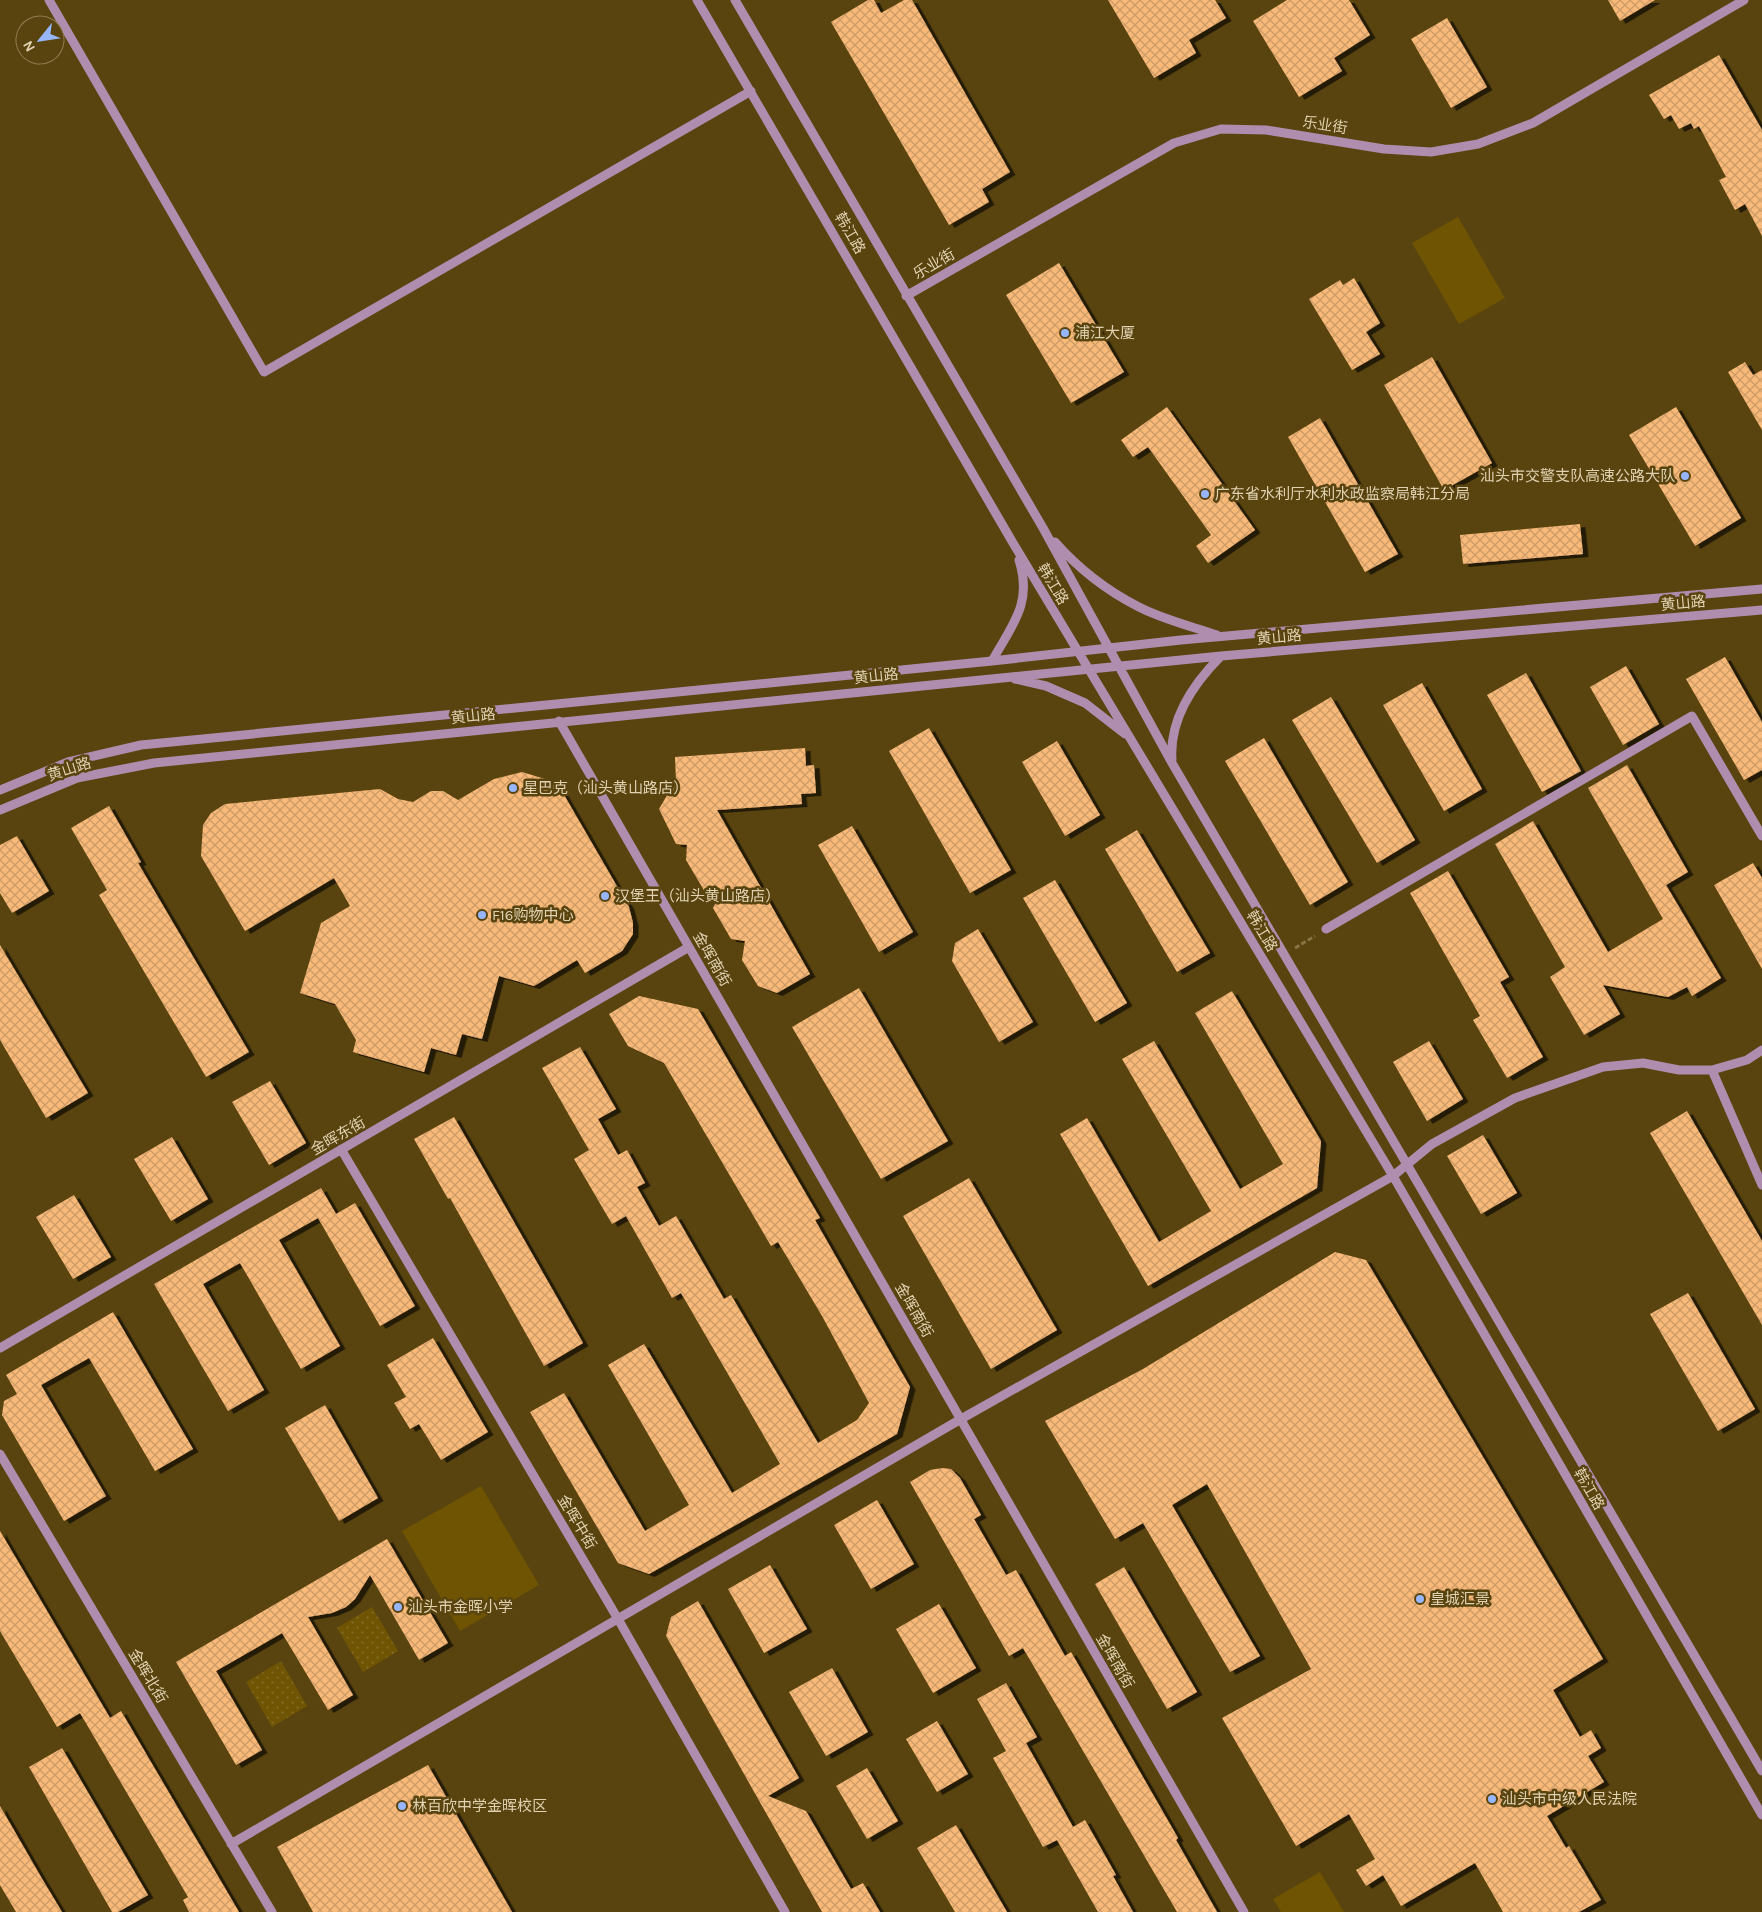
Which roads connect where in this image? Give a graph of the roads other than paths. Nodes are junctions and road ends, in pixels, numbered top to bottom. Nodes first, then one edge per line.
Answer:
1 (49, 0) edge
2 (697, 0) edge
3 (735, 0) edge
4 (1744, 0) edge
5 (751, 91) junction
6 (906, 296) junction
7 (1043, 528) junction
8 (1013, 543) junction
9 (1762, 589) edge
10 (1762, 610) edge
11 (1219, 636) junction
12 (1108, 647) junction
13 (1076, 650) junction
14 (1221, 656) junction
15 (992, 661) junction
16 (1119, 667) junction
17 (1088, 670) junction
18 (1005, 677) junction
19 (559, 721) junction
20 (1130, 737) junction
21 (1172, 763) junction
22 (0, 790) edge
23 (0, 810) edge
24 (1762, 836) edge
25 (1326, 929) road end
26 (689, 947) junction
27 (1762, 1050) edge
28 (1712, 1070) junction
29 (341, 1150) junction
30 (1408, 1164) junction
31 (1393, 1176) junction
32 (1762, 1185) edge
33 (0, 1348) edge
34 (961, 1419) junction
35 (0, 1454) edge
36 (618, 1619) junction
37 (1762, 1771) edge
38 (1762, 1815) edge
39 (231, 1844) junction
40 (272, 1912) edge
41 (785, 1912) edge
42 (1244, 1912) edge

1 - 5 street
2 - 5 street, 韩江路
3 - 6 street, 韩江路
4 - 6 street, 乐业街
5 - 8 street, 韩江路
6 - 7 street, 韩江路
7 - 11 street
7 - 12 street, 韩江路
8 - 13 street, 韩江路
8 - 15 street
9 - 11 street, 黄山路
10 - 14 street, 黄山路
11 - 12 street, 黄山路
12 - 13 street, 黄山路
12 - 16 street, 韩江路
13 - 15 street, 黄山路
13 - 17 street, 韩江路
14 - 16 street, 黄山路
14 - 21 street
15 - 22 street, 黄山路
16 - 17 street, 黄山路
16 - 21 street, 韩江路
17 - 18 street, 黄山路
17 - 20 street, 韩江路
18 - 19 street, 黄山路
18 - 20 street
19 - 23 street, 黄山路
19 - 26 street, 金晖南街
20 - 31 street, 韩江路
21 - 30 street, 韩江路
24 - 25 street
26 - 29 street, 金晖东街
26 - 34 street, 金晖南街
27 - 28 street
28 - 30 street
28 - 32 street
29 - 33 street, 金晖东街
29 - 36 street, 金晖中街
30 - 31 street
30 - 37 street, 韩江路
31 - 34 street
31 - 38 street, 韩江路
34 - 36 street
34 - 42 street, 金晖南街
35 - 39 street, 金晖北街
36 - 39 street
36 - 41 street, 金晖中街
39 - 40 street, 金晖北街

